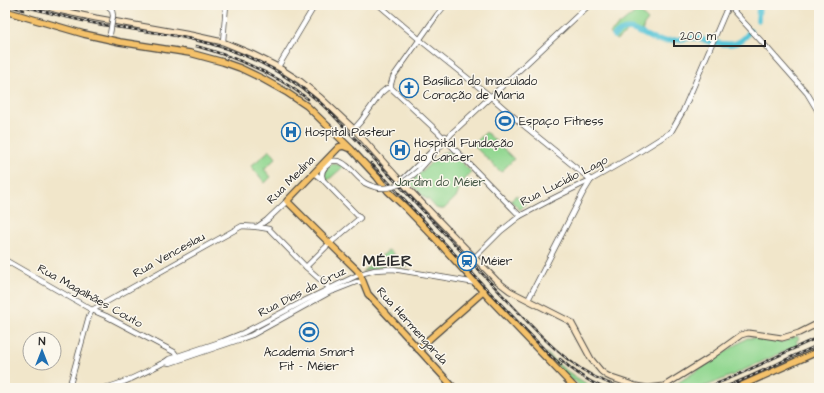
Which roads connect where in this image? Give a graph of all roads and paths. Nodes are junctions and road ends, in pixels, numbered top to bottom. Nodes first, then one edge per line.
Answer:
1 (42, 5) edge
2 (63, 5) edge
3 (89, 5) edge
4 (107, 5) edge
5 (226, 5) edge
6 (315, 5) edge
7 (379, 5) edge
8 (445, 5) edge
9 (589, 5) edge
10 (728, 5) edge
11 (70, 7) junction
12 (58, 10) junction
13 (5, 11) edge
14 (79, 14) junction
15 (110, 37) junction
16 (420, 40) junction
17 (223, 42) junction
18 (278, 67) junction
19 (391, 88) junction
20 (490, 96) junction
21 (300, 102) junction
22 (819, 112) edge
23 (312, 115) junction
24 (323, 121) junction
25 (328, 127) junction
26 (354, 129) junction
27 (437, 131) junction
28 (337, 135) junction
29 (443, 142) junction
30 (339, 147) junction
31 (351, 149) junction
32 (337, 161) junction
33 (320, 166) junction
34 (314, 173) junction
35 (591, 180) junction
36 (324, 181) junction
37 (401, 181) junction
38 (287, 201) junction
39 (520, 216) junction
40 (267, 220) junction
41 (257, 227) junction
42 (269, 229) junction
43 (330, 244) junction
44 (474, 258) junction
45 (5, 260) edge
46 (306, 267) junction
47 (360, 274) junction
48 (363, 282) junction
49 (476, 283) junction
50 (331, 290) junction
51 (484, 291) junction
52 (528, 300) junction
53 (92, 310) junction
54 (819, 322) edge
55 (167, 348) junction
56 (418, 348) junction
57 (819, 351) edge
58 (177, 356) junction
59 (168, 361) junction
60 (69, 388) edge
61 (104, 388) edge
62 (454, 388) edge
63 (575, 388) edge
64 (737, 388) edge

1 - 12 main road
2 - 11 street
2 - 12 street
3 - 11 street
4 - 15 street, bridge
5 - 17 street
6 - 18 street
7 - 16 street
8 - 16 street
9 - 20 street
10 - 22 street
10 - 35 street, Rua Lucídio Lago
11 - 14 main road
12 - 14 main road
13 - 15 main road
14 - 17 main road
15 - 21 main road
16 - 19 street
16 - 20 street
17 - 18 main road
18 - 26 main road
19 - 26 street
19 - 27 street
20 - 29 street
20 - 35 street
21 - 23 main road
21 - 24 main road
23 - 24 main road
23 - 25 main road
24 - 25 main road
25 - 28 main road
26 - 37 main road
27 - 29 street
27 - 29 street
28 - 30 main road
28 - 31 main road
29 - 32 street, bridge
29 - 37 street
29 - 39 street
30 - 31 main road
30 - 33 main road, Rua Medina
31 - 49 main road
32 - 33 street
32 - 36 street
33 - 34 main road, Rua Medina
34 - 36 street
34 - 38 main road, Rua Medina
35 - 39 street, Rua Lucídio Lago
35 - 52 street
36 - 43 street
37 - 44 main road
38 - 40 street, Rua Medina
38 - 43 main road
39 - 44 street, Rua Lucídio Lago
40 - 41 street, Rua Medina
40 - 42 street
41 - 42 street, Rua Venceslau
41 - 53 street, Rua Venceslau
42 - 46 street
43 - 46 street
43 - 47 main road
44 - 52 main road
45 - 53 street, Rua Magalhães Couto
46 - 50 street
47 - 48 main road, Rua Hermengarda
47 - 49 street, Rua Dias da Cruz
47 - 50 street, Rua Dias da Cruz
48 - 50 street, Rua Dias da Cruz
48 - 56 main road, Rua Hermengarda
49 - 51 main road
50 - 58 street, Rua Dias da Cruz
50 - 59 street, Rua Dias da Cruz
51 - 56 main road
51 - 63 main road
52 - 54 main road
53 - 55 street, Rua Magalhães Couto
53 - 60 street
55 - 58 street, Rua Magalhães Couto
55 - 59 street
56 - 62 main road, Rua Hermengarda
57 - 64 main road
58 - 59 street, Rua Dias da Cruz
59 - 61 street, Rua Dias da Cruz

